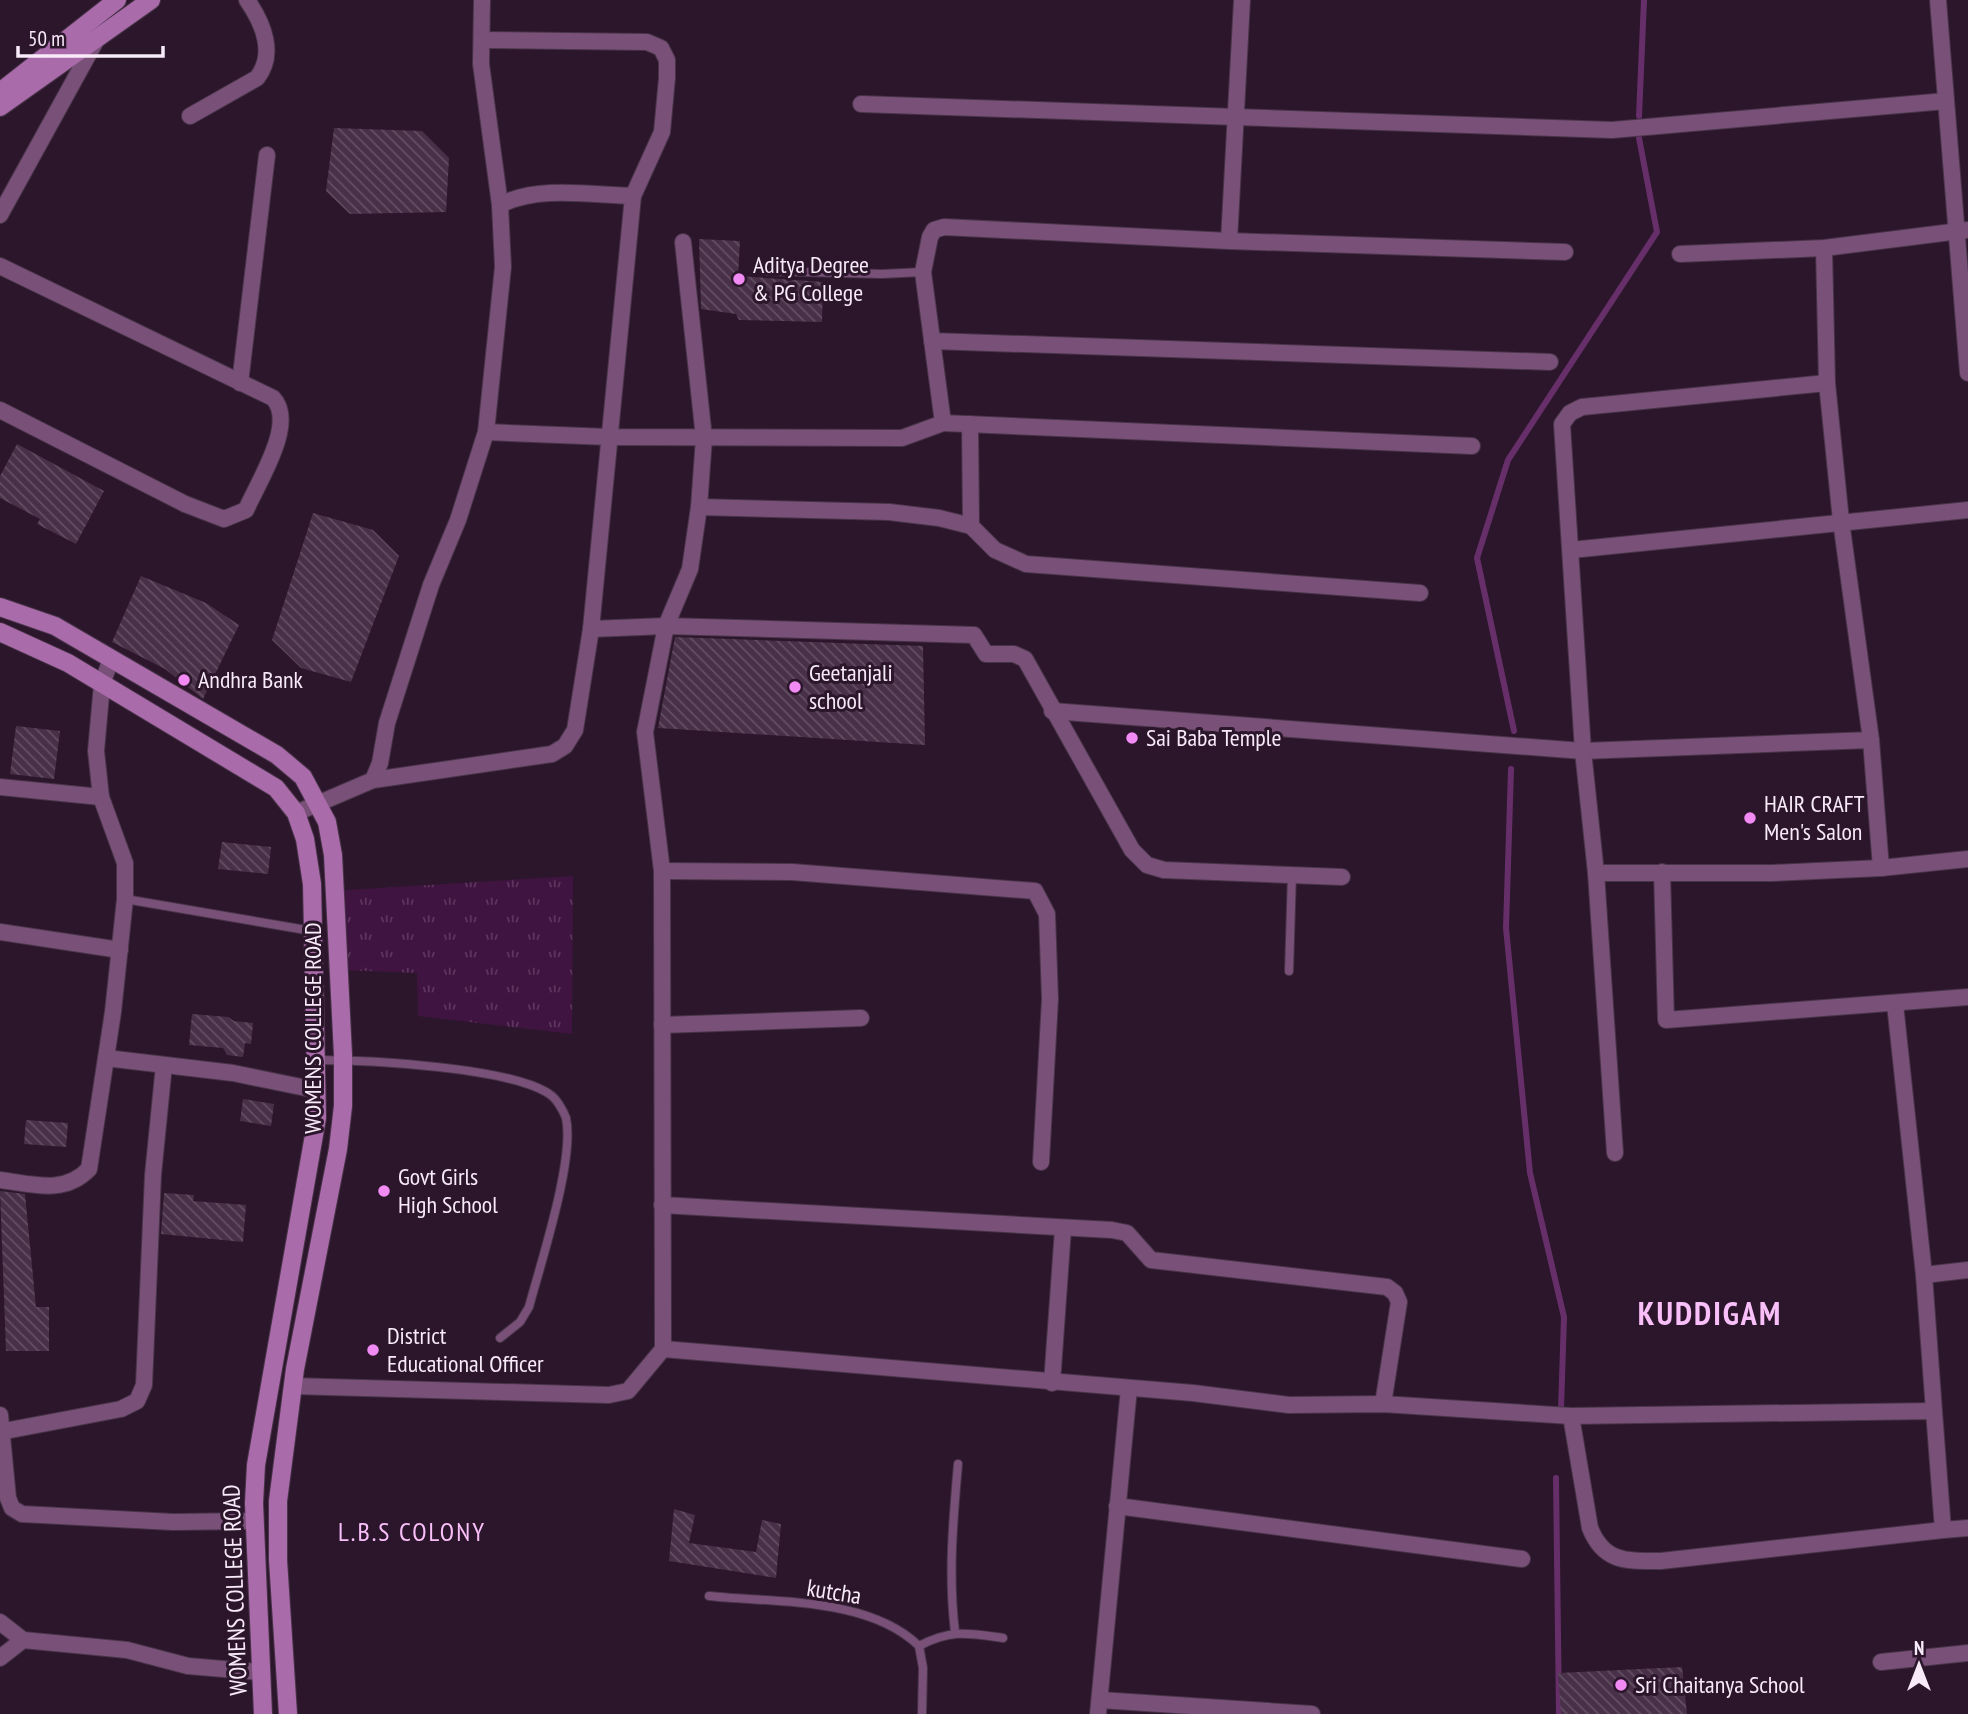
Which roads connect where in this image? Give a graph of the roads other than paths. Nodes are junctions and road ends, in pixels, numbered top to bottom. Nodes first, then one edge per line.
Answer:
1 (116, 0) edge
2 (151, 0) edge
3 (247, 0) edge
4 (482, 0) edge
5 (1242, 0) edge
6 (1938, 0) edge
7 (99, 35) junction
8 (482, 40) junction
9 (0, 92) edge
10 (1946, 101) junction
11 (861, 104) dead end
12 (0, 107) edge
13 (190, 116) dead end
14 (1236, 119) junction
15 (267, 155) dead end
16 (633, 196) junction
17 (500, 205) junction
18 (0, 215) edge
19 (1962, 231) edge
20 (683, 242) dead end
21 (1229, 242) junction
22 (1824, 248) junction
23 (1565, 252) dead end
24 (1680, 254) dead end
25 (0, 266) edge
26 (765, 271) dead end
27 (917, 272) junction
28 (932, 341) junction
29 (1550, 362) dead end
30 (1968, 373) edge
31 (240, 383) junction
32 (1827, 383) junction
33 (0, 410) edge
34 (939, 424) junction
35 (971, 424) junction
36 (486, 432) junction
37 (609, 437) junction
38 (704, 438) junction
39 (1472, 446) dead end
40 (699, 507) junction
41 (1968, 510) edge
42 (1841, 521) junction
43 (969, 526) junction
44 (1571, 550) junction
45 (1420, 593) dead end
46 (0, 607) edge
47 (666, 626) junction
48 (591, 628) junction
49 (0, 632) edge
50 (111, 659) junction
51 (102, 684) junction
52 (1052, 711) junction
53 (1871, 740) junction
54 (1583, 751) junction
55 (373, 780) junction
56 (0, 787) edge
57 (101, 797) junction
58 (320, 803) junction
59 (296, 813) junction
60 (1968, 859) edge
61 (1881, 868) junction
62 (662, 871) junction
63 (1662, 872) junction
64 (1595, 873) junction
65 (1292, 876) junction
66 (1342, 877) dead end
67 (125, 899) junction
68 (313, 931) junction
69 (0, 932) edge
70 (120, 950) junction
71 (1289, 971) dead end
72 (1968, 997) edge
73 (1895, 1004) junction
74 (861, 1018) dead end
75 (662, 1025) junction
76 (106, 1058) junction
77 (316, 1060) junction
78 (343, 1060) junction
79 (164, 1065) junction
80 (316, 1090) junction
81 (1615, 1153) dead end
82 (1041, 1162) dead end
83 (0, 1180) edge
84 (662, 1205) junction
85 (1063, 1228) junction
86 (1968, 1270) edge
87 (1924, 1275) junction
88 (500, 1338) dead end
89 (663, 1349) junction
90 (1052, 1383) junction
91 (293, 1386) junction
92 (1129, 1388) junction
93 (1383, 1405) junction
94 (1934, 1411) junction
95 (1571, 1416) junction
96 (1, 1426) edge
97 (958, 1464) dead end
98 (1117, 1506) junction
99 (254, 1521) junction
100 (1968, 1528) edge
101 (1943, 1530) junction
102 (1522, 1559) dead end
103 (709, 1596) dead end
104 (0, 1622) edge
105 (955, 1632) junction
106 (1003, 1638) dead end
107 (23, 1640) junction
108 (919, 1646) junction
109 (1968, 1653) edge
110 (0, 1658) edge
111 (1881, 1662) dead end
112 (259, 1671) junction
113 (1099, 1707) edge
114 (263, 1714) edge
115 (288, 1714) edge
116 (922, 1714) edge
117 (1312, 1714) edge

1 - 7 street
1 - 9 main road
2 - 7 main road
3 - 13 street
4 - 8 street
5 - 14 street
6 - 10 street
7 - 12 main road
7 - 18 street
8 - 16 street
8 - 17 street
10 - 14 street
10 - 19 street
11 - 14 street
14 - 21 street
15 - 31 street
16 - 17 street
16 - 37 street
17 - 36 street
19 - 22 street
19 - 30 street
20 - 38 street
21 - 23 street
21 - 27 street
22 - 24 street
22 - 32 street
25 - 31 street
26 - 27 lane
27 - 28 street
28 - 29 street
28 - 34 street
31 - 33 street
32 - 42 street
32 - 44 street
34 - 35 street
34 - 38 street
35 - 39 street
35 - 43 street
36 - 37 street
36 - 55 street
37 - 38 street
37 - 48 street
38 - 40 street
40 - 43 street
40 - 47 street
41 - 42 street
42 - 44 street
42 - 53 street
43 - 45 street
44 - 54 street
46 - 50 main road, WOMENS COLLEGE ROAD
47 - 48 street
47 - 52 street
47 - 62 street
48 - 55 street
49 - 51 main road, WOMENS COLLEGE ROAD
50 - 51 street
50 - 58 main road, WOMENS COLLEGE ROAD
51 - 57 street
51 - 59 main road, WOMENS COLLEGE ROAD
52 - 54 street
52 - 65 street
53 - 54 street
53 - 61 street
54 - 64 street
55 - 58 street
56 - 57 street
57 - 67 street
58 - 59 street
58 - 78 main road, WOMENS COLLEGE ROAD
59 - 68 main road, WOMENS COLLEGE ROAD
60 - 61 street
61 - 63 street
62 - 75 street
62 - 82 street
63 - 64 street
63 - 73 street
64 - 81 street
65 - 66 street
65 - 71 lane
67 - 68 lane
67 - 70 street
68 - 77 main road, WOMENS COLLEGE ROAD
69 - 70 street
70 - 76 street
72 - 73 street
73 - 87 street
74 - 75 street
75 - 84 street
76 - 79 street
76 - 83 street
77 - 78 lane
77 - 80 main road, WOMENS COLLEGE ROAD
78 - 88 lane
78 - 91 main road, WOMENS COLLEGE ROAD
79 - 80 street
79 - 96 street
80 - 99 main road, WOMENS COLLEGE ROAD
84 - 85 street
84 - 89 street
85 - 90 street
85 - 93 street
86 - 87 street
87 - 94 street
89 - 90 street
89 - 91 street
90 - 92 street
91 - 115 main road, WOMENS COLLEGE ROAD
92 - 93 street
92 - 98 street
93 - 95 street
94 - 95 street
94 - 101 street
95 - 101 street
96 - 99 street
97 - 105 lane
98 - 102 street
98 - 113 street
99 - 112 main road, WOMENS COLLEGE ROAD
100 - 101 street
103 - 108 lane, kutcha
104 - 107 street
105 - 106 lane
105 - 108 lane
107 - 110 street
107 - 112 street
108 - 116 lane
109 - 111 street
112 - 114 main road, WOMENS COLLEGE ROAD
113 - 117 street

